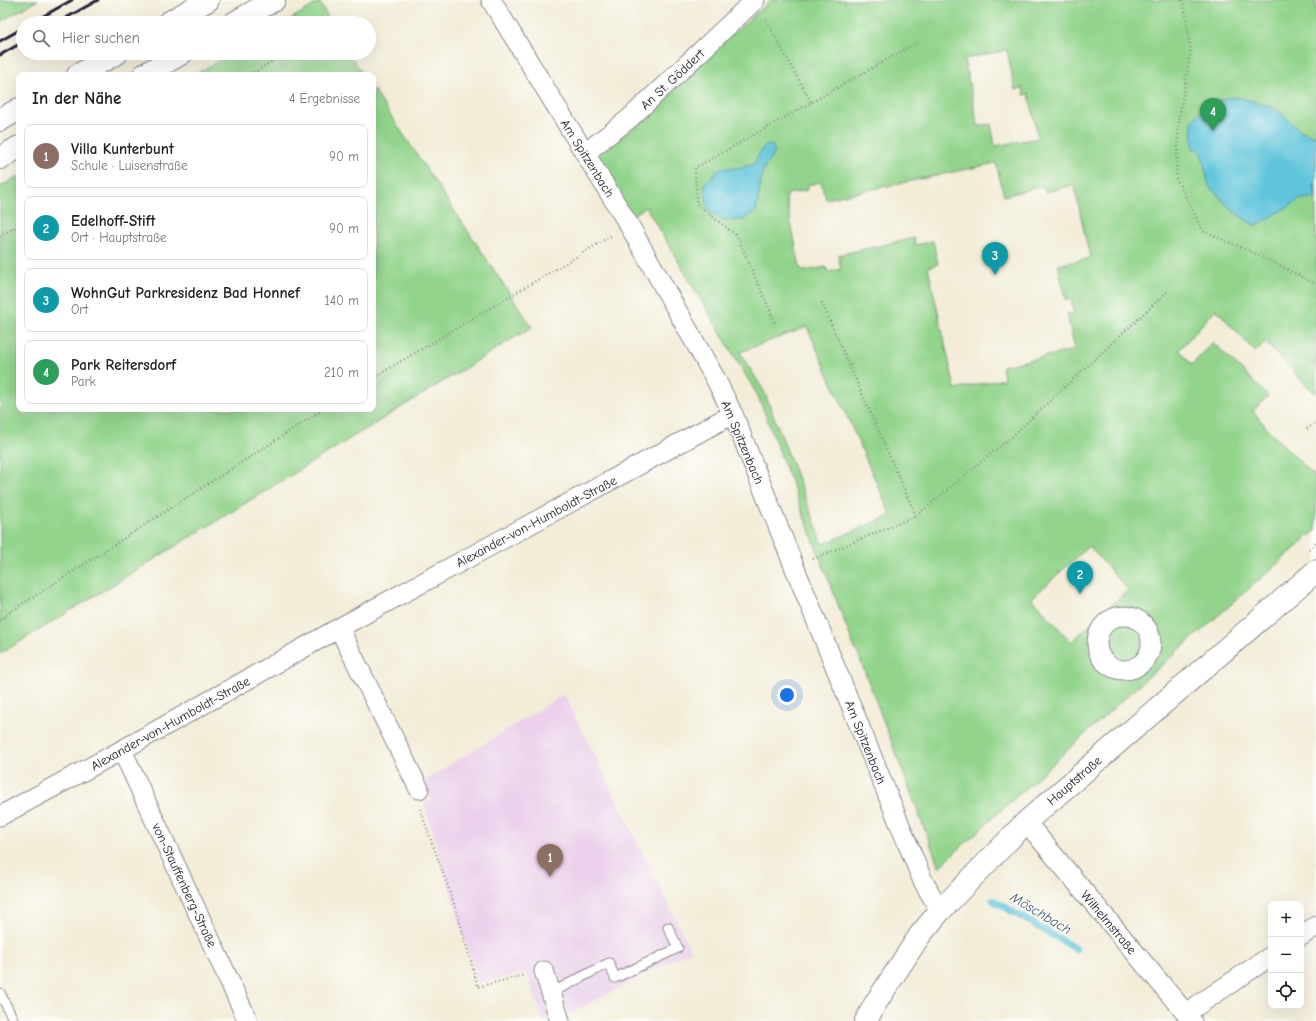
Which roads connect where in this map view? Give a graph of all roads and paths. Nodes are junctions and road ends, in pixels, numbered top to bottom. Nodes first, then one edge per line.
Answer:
1 (208, 0) edge
2 (274, 0) edge
3 (491, 0) edge
4 (755, 0) edge
5 (1182, 0) edge
6 (180, 16) edge
7 (246, 16) edge
8 (920, 41) dead end
9 (104, 60) edge
10 (170, 60) edge
11 (275, 60) edge
12 (83, 72) edge
13 (149, 72) edge
14 (255, 72) edge
15 (811, 102) junction
16 (16, 111) edge
17 (0, 120) edge
18 (16, 149) edge
19 (585, 153) junction
20 (0, 158) edge
21 (629, 226) junction
22 (16, 227) edge
23 (0, 236) edge
24 (1316, 284) edge
25 (1169, 290) dead end
26 (821, 301) dead end
27 (775, 322) dead end
28 (376, 376) edge
29 (319, 412) edge
30 (733, 414) junction
31 (1316, 422) edge
32 (1307, 429) dead end
33 (916, 516) junction
34 (794, 566) junction
35 (1316, 571) edge
36 (0, 620) edge
37 (339, 628) junction
38 (122, 750) junction
39 (419, 789) joint
40 (0, 816) edge
41 (1026, 822) junction
42 (940, 911) junction
43 (1316, 926) edge
44 (668, 927) dead end
45 (1304, 934) edge
46 (1268, 958) edge
47 (544, 970) joint
48 (0, 993) edge
49 (551, 993) junction
50 (1189, 1017) edge
51 (14, 1021) edge
52 (248, 1021) edge
53 (560, 1021) edge
54 (866, 1021) edge

1 - 6 main road
2 - 7 main road
3 - 19 street, Am Spitzenbach
4 - 15 path
4 - 19 street, An St. Göddert
5 - 24 path
8 - 15 path
9 - 12 main road
10 - 13 main road
11 - 14 path
15 - 27 path
16 - 17 main road
18 - 20 main road
19 - 21 street, Am Spitzenbach
21 - 28 path
21 - 30 street, Am Spitzenbach
22 - 23 path
25 - 33 path
26 - 33 path
29 - 36 path
30 - 34 street, Am Spitzenbach
30 - 37 street, Alexander-von-Humboldt-Straße
31 - 32 path
33 - 34 path
34 - 42 street, Am Spitzenbach
35 - 41 main road, Hauptstraße
37 - 38 street, Alexander-von-Humboldt-Straße
37 - 39 street
38 - 40 street, Alexander-von-Humboldt-Straße
38 - 52 street, von-Stauffenberg-Straße
39 - 47 path
41 - 42 main road, Hauptstraße
41 - 50 street, Wilhelmstraße
42 - 54 main road, Hauptstraße
43 - 45 street
44 - 49 lane
46 - 50 street
47 - 49 street
48 - 51 lane
49 - 53 street

